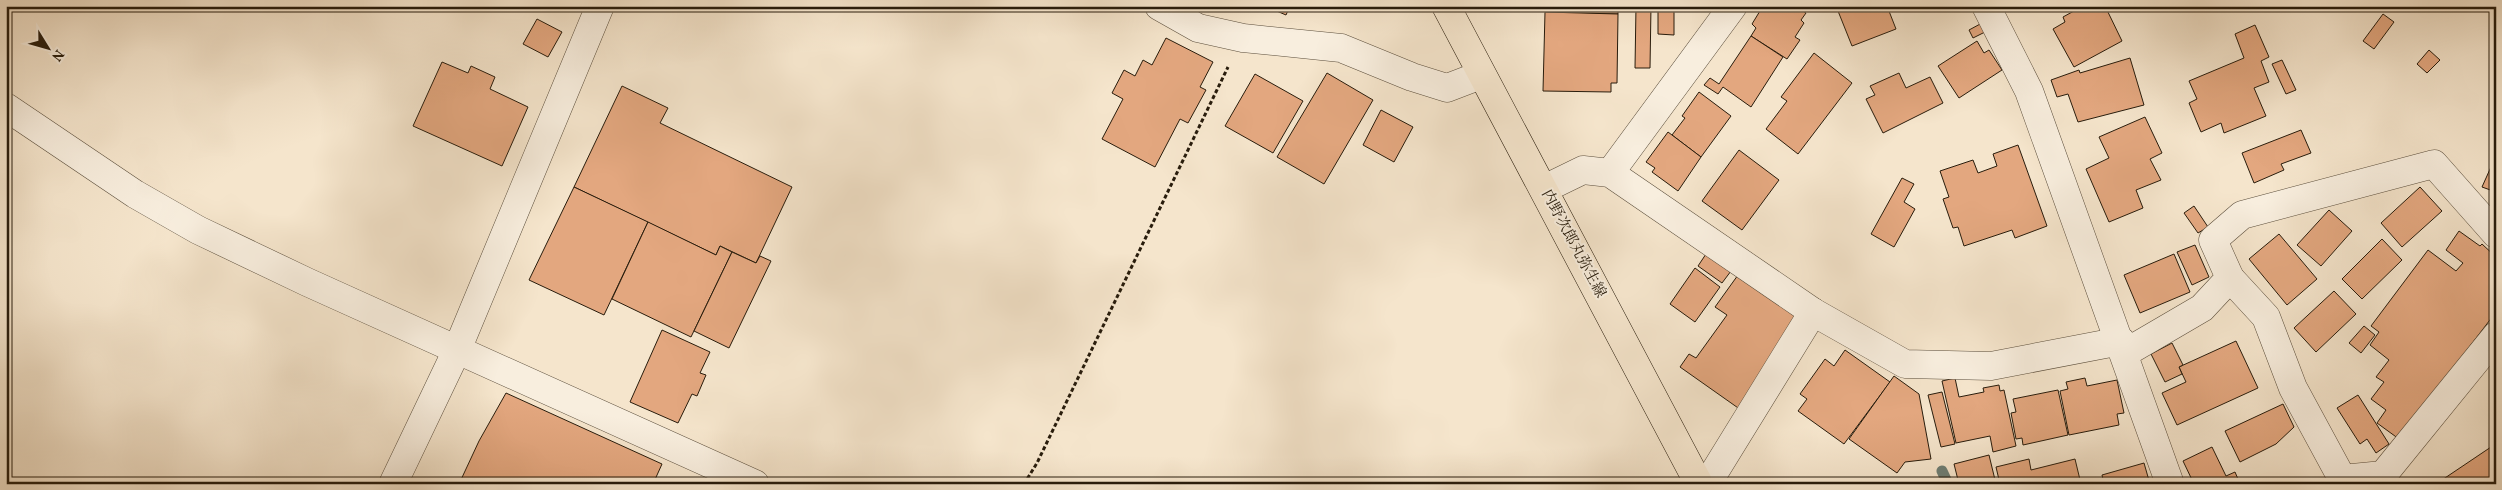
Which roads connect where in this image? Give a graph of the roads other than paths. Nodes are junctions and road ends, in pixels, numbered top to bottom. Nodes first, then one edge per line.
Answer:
1 (600, 6) edge
2 (1159, 6) edge
3 (1446, 6) edge
4 (1733, 6) edge
5 (1986, 6) edge
6 (1481, 75) junction
7 (6, 107) edge
8 (1610, 173) junction
9 (1544, 188) junction
10 (2496, 234) edge
11 (2230, 278) junction
12 (1813, 312) junction
13 (2496, 336) edge
14 (2123, 347) junction
15 (457, 350) junction
16 (2343, 481) edge
17 (393, 484) edge
18 (755, 484) edge
19 (1699, 484) edge
20 (1707, 484) edge
21 (2170, 484) edge

1 - 15 street
2 - 6 street
3 - 6 main road, 内野次郎丸弥生線
4 - 8 street
5 - 14 street
6 - 9 main road, 内野次郎丸弥生線
7 - 15 street
8 - 9 street
8 - 12 street
9 - 19 main road, 内野次郎丸弥生線
10 - 11 street
11 - 14 street
11 - 16 street
12 - 14 street
12 - 20 street
13 - 16 street
14 - 21 street
15 - 17 street
15 - 18 street

